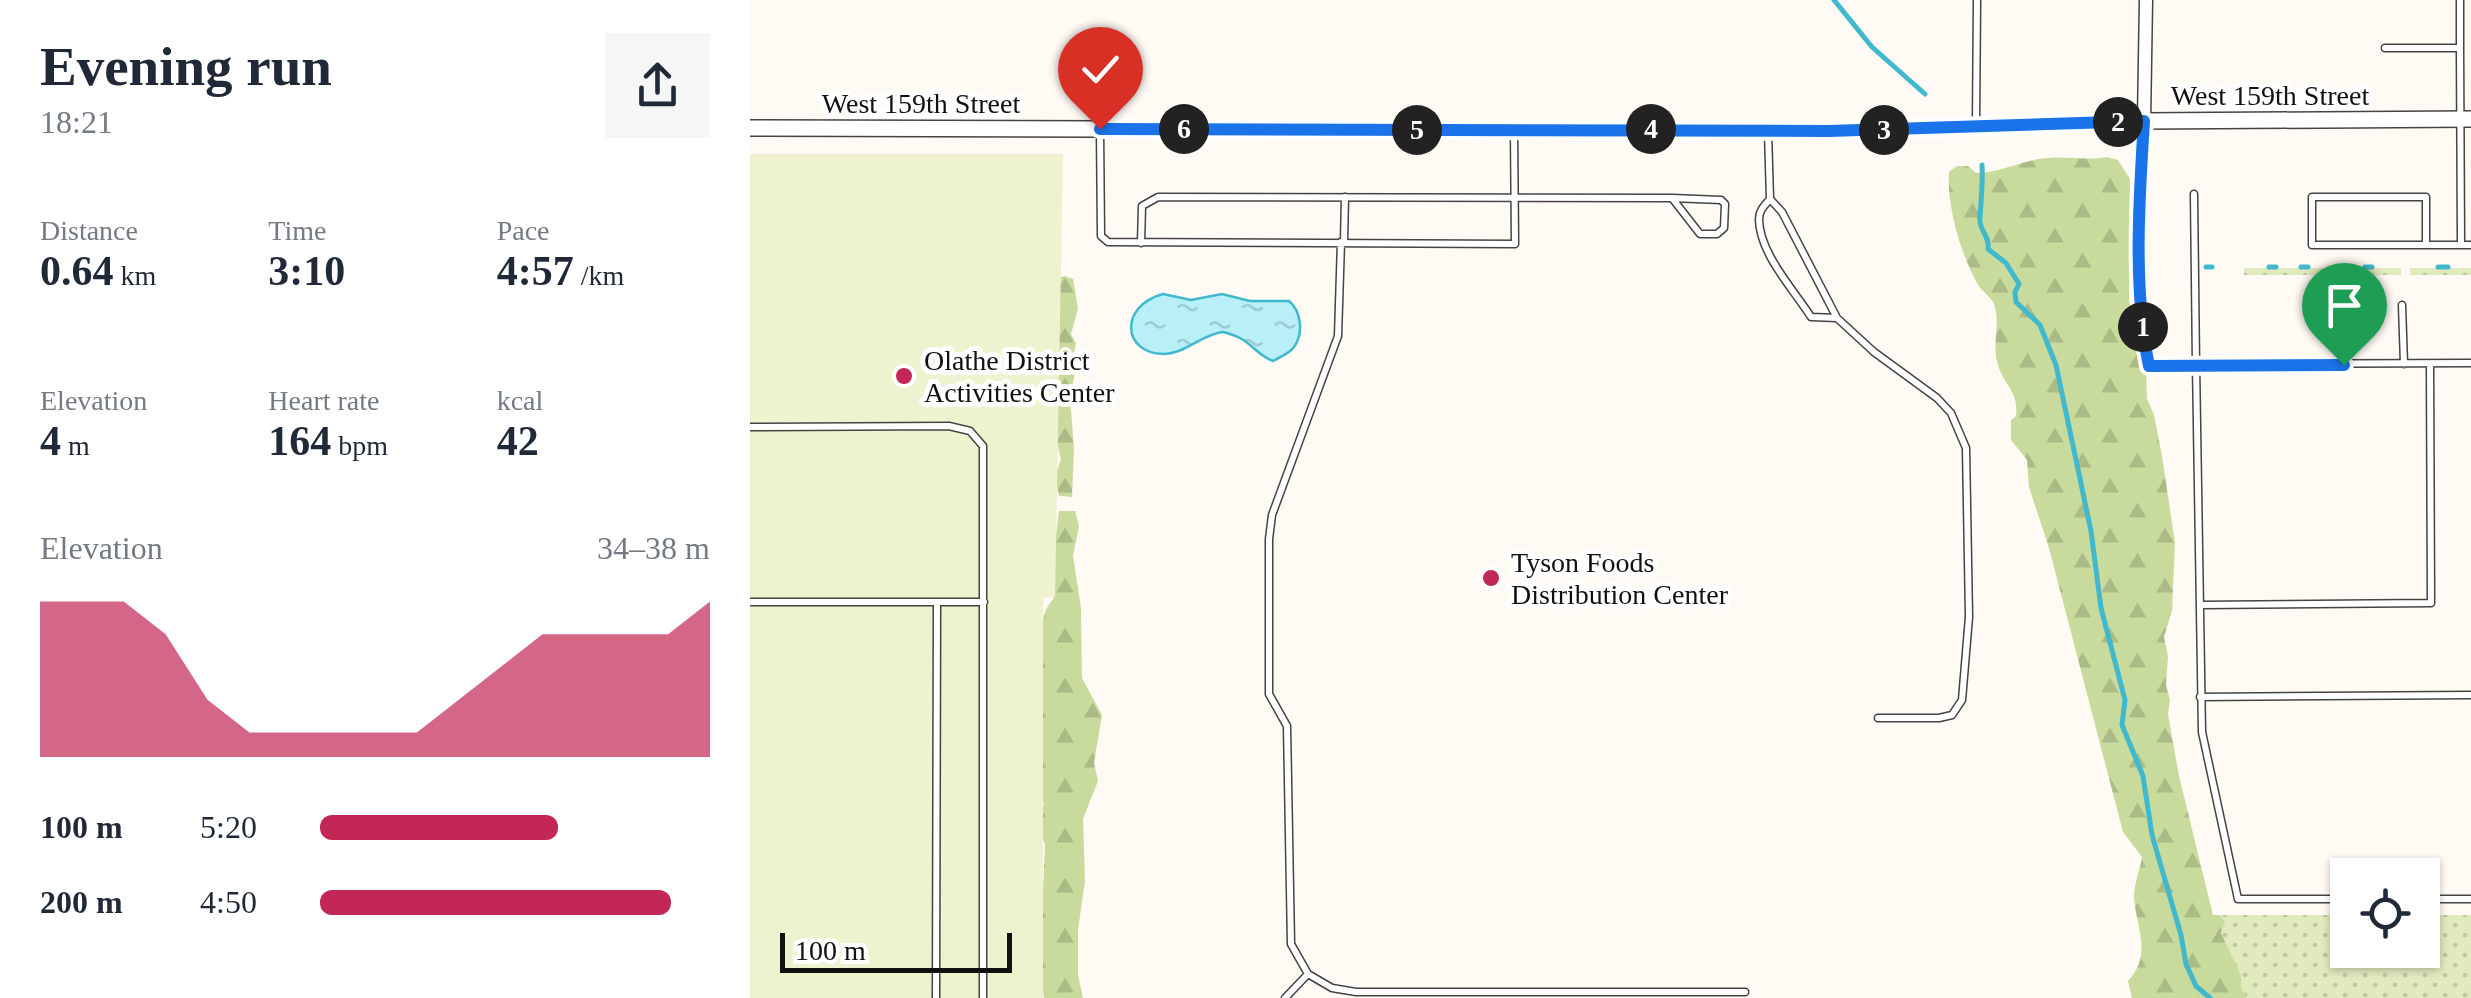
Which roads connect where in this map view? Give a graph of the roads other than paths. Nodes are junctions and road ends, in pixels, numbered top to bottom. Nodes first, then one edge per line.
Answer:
1 (1977, 0) edge
2 (2146, 0) edge
3 (2460, 0) edge
4 (2386, 48) dead end
5 (2460, 48) junction
6 (2466, 119) edge
7 (2144, 121) junction
8 (750, 128) edge
9 (1976, 128) junction
10 (1100, 129) junction
11 (1514, 130) junction
12 (1768, 130) junction
13 (2194, 194) dead end
14 (1345, 197) junction
15 (2461, 197) junction
16 (2471, 197) edge
17 (1514, 198) junction
18 (1672, 198) junction
19 (1770, 199) junction
20 (1343, 242) junction
21 (1140, 243) junction
22 (2426, 245) junction
23 (2461, 245) junction
24 (2471, 245) edge
25 (2402, 304) dead end
26 (1836, 318) junction
27 (2471, 363) edge
28 (2196, 364) junction
29 (2404, 364) junction
30 (2430, 364) junction
31 (750, 427) edge
32 (750, 602) edge
33 (937, 602) junction
34 (984, 602) junction
35 (2202, 605) junction
36 (2471, 695) edge
37 (2200, 697) junction
38 (1878, 718) dead end
39 (2440, 898) edge
40 (2471, 898) edge
41 (2330, 899) edge
42 (1308, 974) junction
43 (1745, 992) dead end
44 (936, 998) edge
45 (983, 998) edge
46 (1285, 998) edge

1 - 9 lane
2 - 7 street
3 - 5 lane
4 - 5 lane
5 - 6 lane
6 - 7 street, West 159th Street
6 - 15 lane
7 - 9 street, West 159th Street
7 - 28 lane
8 - 10 street, West 159th Street
9 - 12 street, West 159th Street
10 - 11 street, West 159th Street
10 - 21 lane
11 - 12 street, West 159th Street
11 - 17 lane
12 - 19 lane
13 - 28 lane
14 - 17 lane
14 - 20 lane
14 - 21 lane
15 - 16 lane
15 - 23 lane
17 - 18 lane
17 - 20 lane
18 - 18 lane
19 - 26 lane
19 - 26 lane
20 - 21 lane
20 - 42 lane
22 - 22 lane
22 - 23 lane
23 - 24 lane
25 - 29 lane
26 - 38 lane
27 - 30 lane
28 - 29 lane
28 - 35 lane
29 - 30 lane
30 - 35 lane
31 - 34 lane
32 - 33 lane
33 - 34 lane
33 - 44 lane
34 - 45 lane
35 - 37 lane
36 - 37 lane
37 - 41 lane
39 - 40 lane
42 - 43 lane
42 - 46 lane

